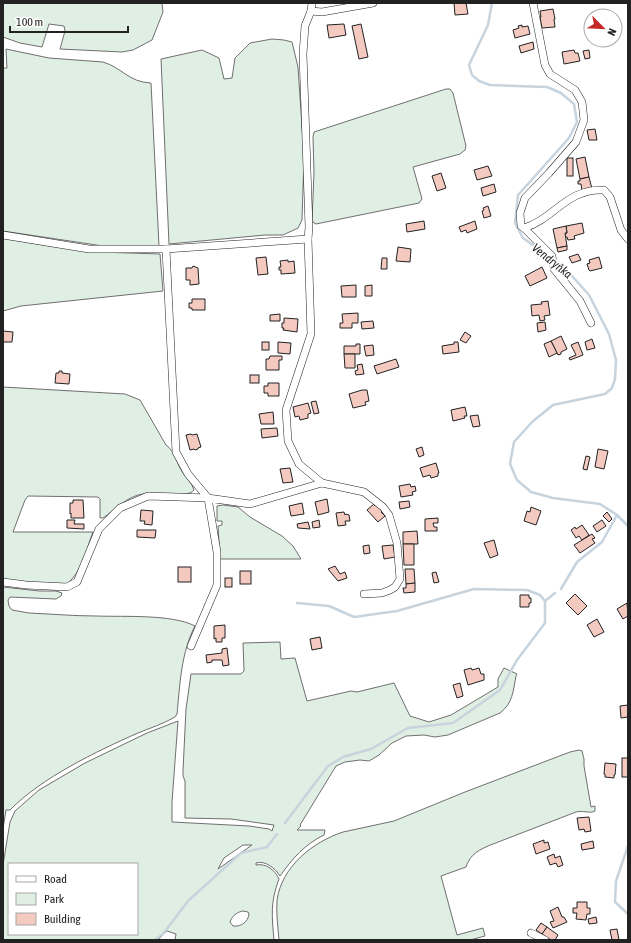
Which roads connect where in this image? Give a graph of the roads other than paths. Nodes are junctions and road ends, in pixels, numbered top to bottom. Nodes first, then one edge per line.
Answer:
1 (312, 3) edge
2 (373, 3) edge
3 (533, 3) edge
4 (311, 11) junction
5 (524, 228) junction
6 (3, 235) edge
7 (308, 239) junction
8 (628, 239) edge
9 (166, 249) junction
10 (591, 323) dead end
11 (322, 483) junction
12 (208, 498) junction
13 (3, 582) edge
14 (364, 594) dead end
15 (191, 646) dead end
16 (531, 933) dead end
17 (545, 940) edge

1 - 4 street
2 - 4 street
3 - 5 street
4 - 7 street
5 - 8 street
5 - 10 street
6 - 9 street
7 - 9 street
7 - 11 street
9 - 12 street
11 - 12 street
11 - 14 street
12 - 13 street
12 - 15 street
16 - 17 street

